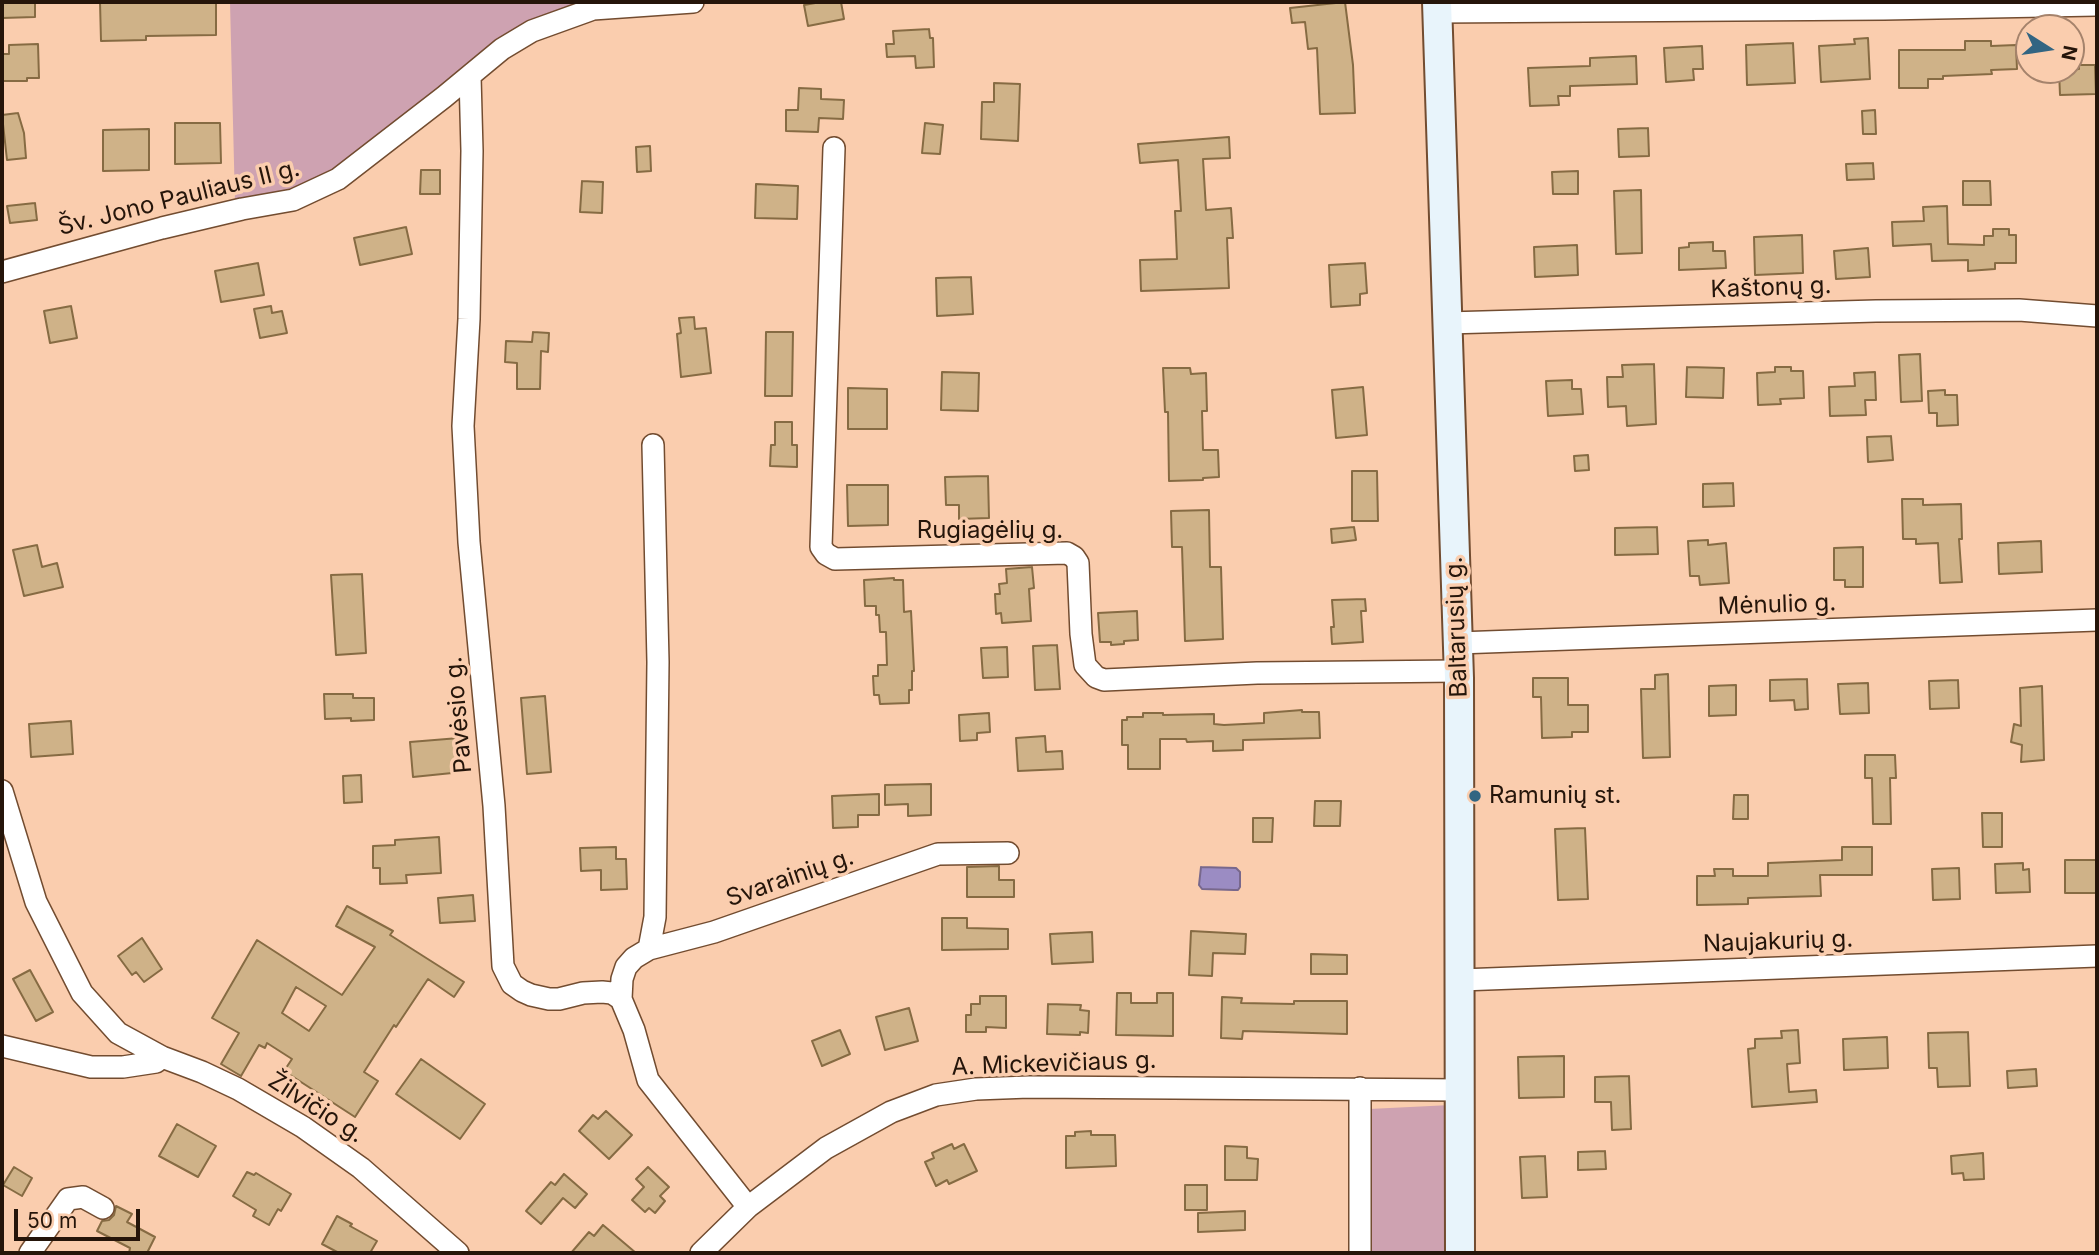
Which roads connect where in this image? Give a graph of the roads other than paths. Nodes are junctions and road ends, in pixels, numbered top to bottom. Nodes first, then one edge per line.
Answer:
1 (693, 2) edge
2 (2097, 5) edge
3 (1885, 6) edge
4 (1437, 7) edge
5 (470, 76) junction
6 (834, 148) dead end
7 (2, 272) edge
8 (2097, 316) edge
9 (1447, 323) junction
10 (653, 445) dead end
11 (2097, 620) edge
12 (1459, 657) junction
13 (2, 791) edge
14 (1008, 853) dead end
15 (649, 949) junction
16 (2097, 956) edge
17 (1461, 980) junction
18 (621, 999) junction
19 (2, 1046) edge
20 (162, 1057) junction
21 (1360, 1088) junction
22 (1461, 1090) junction
23 (748, 1207) junction
24 (103, 1208) dead end
25 (30, 1253) edge
26 (458, 1253) edge
27 (701, 1253) edge
28 (1360, 1253) edge
29 (1460, 1253) edge

1 - 5 street, Šv. Jono Pauliaus II g.
2 - 3 street
3 - 4 street
4 - 9 main road, Baltarusių g.
5 - 7 street, Šv. Jono Pauliaus II g.
5 - 18 street, Pavėsio g.
6 - 12 street, Rugiagėlių g.
8 - 9 street, Kaštonų g.
9 - 12 main road, Baltarusių g.
10 - 15 street
11 - 12 street, Mėnulio g.
12 - 17 main road, Baltarusių g.
13 - 20 street, Žilvičio g.
14 - 15 street, Svarainių g.
15 - 18 street, Svarainių g.
16 - 17 street, Naujakurių g.
17 - 22 main road, Baltarusių g.
18 - 23 street
19 - 20 street
20 - 26 street, Žilvičio g.
21 - 22 street, A. Mickevičiaus g.
21 - 23 street, A. Mickevičiaus g.
21 - 28 street
22 - 29 main road, Baltarusių g.
23 - 27 street, A. Mickevičiaus g.
24 - 25 street

